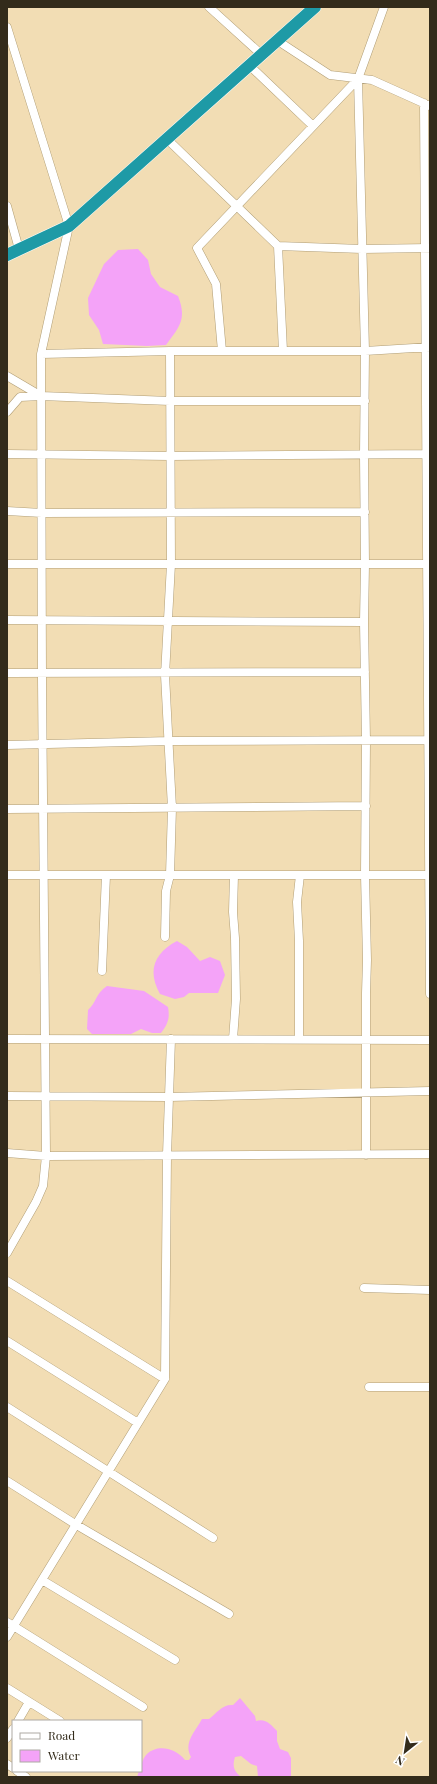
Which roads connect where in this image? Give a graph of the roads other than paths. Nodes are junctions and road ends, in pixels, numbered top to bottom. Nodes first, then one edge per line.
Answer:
1 (209, 7) edge
2 (314, 7) edge
3 (384, 7) edge
4 (7, 27) edge
5 (278, 41) junction
6 (262, 55) junction
7 (250, 66) junction
8 (358, 79) junction
9 (427, 105) edge
10 (313, 126) junction
11 (167, 139) junction
12 (7, 206) edge
13 (237, 206) junction
14 (69, 226) junction
15 (278, 246) junction
16 (428, 248) edge
17 (19, 249) junction
18 (362, 249) junction
19 (7, 255) edge
20 (428, 347) edge
21 (365, 350) junction
22 (170, 351) junction
23 (222, 351) junction
24 (282, 351) junction
25 (41, 354) junction
26 (7, 376) edge
27 (428, 395) edge
28 (41, 396) junction
29 (170, 401) junction
30 (365, 401) junction
31 (7, 412) edge
32 (7, 454) edge
33 (42, 454) junction
34 (428, 454) edge
35 (364, 455) junction
36 (170, 456) junction
37 (428, 511) edge
38 (7, 512) edge
39 (170, 512) junction
40 (365, 512) junction
41 (42, 513) junction
42 (7, 564) edge
43 (42, 564) junction
44 (171, 564) junction
45 (365, 564) junction
46 (429, 564) edge
47 (7, 620) edge
48 (168, 620) junction
49 (42, 621) junction
50 (364, 622) junction
51 (365, 672) junction
52 (7, 673) edge
53 (42, 673) junction
54 (166, 673) junction
55 (429, 740) edge
56 (170, 741) junction
57 (366, 741) junction
58 (7, 745) edge
59 (43, 745) junction
60 (429, 805) edge
61 (366, 806) junction
62 (44, 808) junction
63 (172, 808) junction
64 (7, 809) edge
65 (44, 874) junction
66 (429, 874) edge
67 (7, 875) edge
68 (106, 875) junction
69 (170, 875) junction
70 (234, 875) junction
71 (300, 875) junction
72 (364, 875) junction
73 (165, 937) dead end
74 (430, 940) edge
75 (102, 971) dead end
76 (430, 994) edge
77 (7, 1039) edge
78 (45, 1039) junction
79 (171, 1039) junction
80 (233, 1039) junction
81 (299, 1039) junction
82 (366, 1040) junction
83 (430, 1040) edge
84 (430, 1091) edge
85 (366, 1093) junction
86 (7, 1096) edge
87 (46, 1097) junction
88 (169, 1097) junction
89 (7, 1153) edge
90 (430, 1154) edge
91 (166, 1155) junction
92 (366, 1155) junction
93 (46, 1156) junction
94 (7, 1253) edge
95 (7, 1281) edge
96 (364, 1288) dead end
97 (430, 1290) edge
98 (7, 1341) edge
99 (165, 1379) junction
100 (369, 1386) dead end
101 (430, 1387) edge
102 (7, 1407) edge
103 (138, 1423) junction
104 (107, 1472) junction
105 (7, 1481) edge
106 (75, 1524) junction
107 (213, 1538) dead end
108 (42, 1580) junction
109 (229, 1614) dead end
110 (10, 1624) edge
111 (7, 1637) edge
112 (175, 1660) dead end
113 (7, 1688) edge
114 (29, 1702) junction
115 (143, 1707) dead end
116 (19, 1720) edge
117 (58, 1720) edge

1 - 6 street
2 - 5 highway
3 - 8 street
4 - 14 street
5 - 6 highway
5 - 8 street
6 - 7 highway
7 - 10 street
7 - 11 highway
8 - 9 street
8 - 10 street
8 - 18 street
9 - 16 street
10 - 13 street
11 - 13 street
11 - 14 highway
12 - 17 street
13 - 15 street
13 - 23 street
14 - 17 highway
14 - 25 street
15 - 18 street
15 - 24 street
16 - 18 street
16 - 20 street
17 - 19 highway
18 - 21 street
20 - 21 street
20 - 27 street
21 - 24 street
21 - 30 street
22 - 23 street
22 - 25 street
22 - 29 street
23 - 24 street
25 - 28 street
26 - 28 street
27 - 34 street
28 - 29 street
28 - 31 street
28 - 33 street
29 - 30 street
29 - 36 street
30 - 35 street
32 - 33 street
33 - 36 street
33 - 41 street
34 - 35 street
34 - 37 street
35 - 36 street
35 - 40 street
36 - 39 street
37 - 46 street
38 - 41 street
39 - 40 street
39 - 41 street
39 - 44 street
40 - 45 street
41 - 43 street
42 - 43 street
43 - 44 street
43 - 49 street
44 - 45 street
44 - 48 street
45 - 46 street
45 - 50 street
46 - 55 street
47 - 49 street
48 - 49 street
48 - 50 street
48 - 54 street
49 - 53 street
50 - 51 street
51 - 54 street
51 - 57 street
52 - 53 street
53 - 54 street
53 - 59 street
54 - 56 street
55 - 57 street
55 - 60 street
56 - 57 street
56 - 59 street
56 - 63 street
57 - 61 street
58 - 59 street
59 - 62 street
60 - 66 street
61 - 63 street
61 - 72 street
62 - 63 street
62 - 64 street
62 - 65 street
63 - 69 street
65 - 67 street
65 - 68 street
65 - 78 street
66 - 72 street
66 - 74 street
68 - 69 street
68 - 75 street
69 - 70 street
69 - 73 street
70 - 71 street
70 - 80 street
71 - 72 street
71 - 81 street
72 - 82 street
74 - 76 street
77 - 78 street
78 - 79 street
78 - 87 street
79 - 80 street
79 - 88 street
80 - 81 street
81 - 82 street
82 - 83 street
82 - 85 street
84 - 85 street
85 - 88 street
85 - 92 street
86 - 87 street
87 - 88 street
87 - 93 street
88 - 91 street
89 - 93 street
90 - 92 street
91 - 92 street
91 - 93 street
91 - 99 street
93 - 94 street
95 - 99 street
96 - 97 street
98 - 103 street
99 - 103 street
100 - 101 street
102 - 104 street
103 - 104 street
104 - 106 street
104 - 107 street
105 - 106 street
106 - 108 street
106 - 109 street
108 - 110 street
108 - 112 street
110 - 111 street
110 - 115 street
113 - 114 street
114 - 116 street
114 - 117 street

